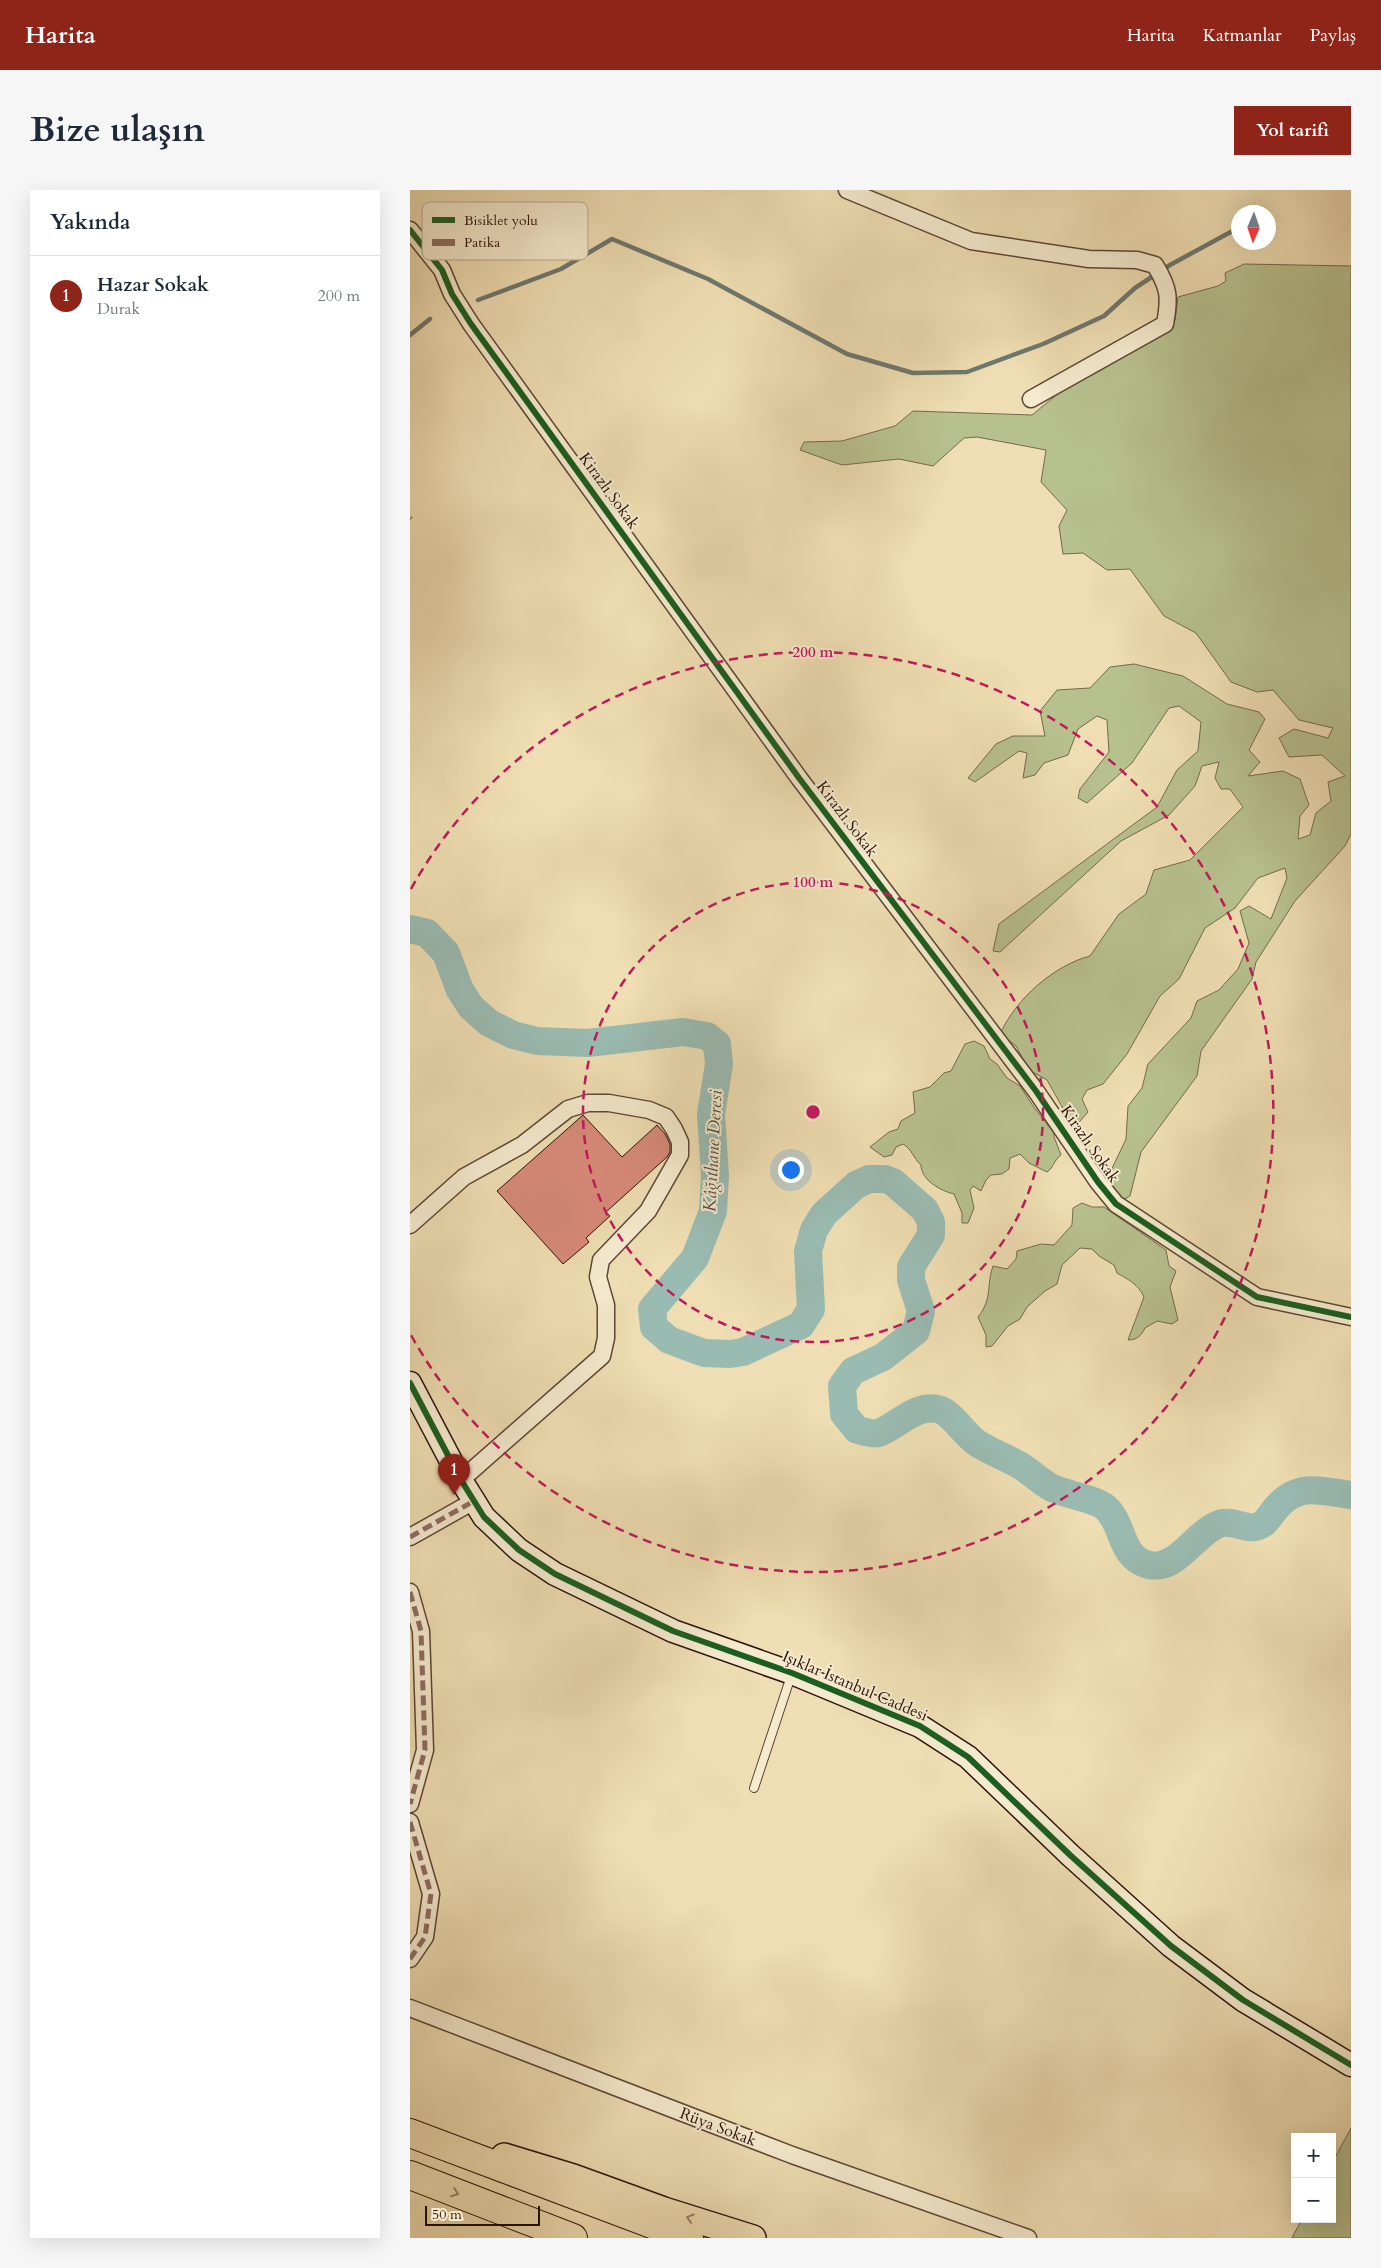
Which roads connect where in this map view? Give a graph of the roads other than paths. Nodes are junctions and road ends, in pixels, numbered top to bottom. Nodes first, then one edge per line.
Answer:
1 (847, 190) edge
2 (410, 230) edge
3 (422, 245) edge
4 (434, 260) edge
5 (1031, 399) dead end
6 (410, 1225) edge
7 (1351, 1317) edge
8 (410, 1383) edge
9 (461, 1480) junction
10 (474, 1501) junction
11 (410, 1537) edge
12 (410, 1592) edge
13 (792, 1673) junction
14 (754, 1788) dead end
15 (410, 1804) edge
16 (410, 1822) edge
17 (410, 1959) edge
18 (410, 2008) edge
19 (1351, 2065) edge
20 (415, 2134) edge
21 (410, 2175) edge
22 (573, 2238) edge
23 (689, 2238) edge
24 (753, 2238) edge
25 (1028, 2238) edge

1 - 5 street
2 - 3 street, Kirazlı Sokak
4 - 7 street, Kirazlı Sokak
6 - 9 street
8 - 9 street, Işıklar İstanbul Caddesi
9 - 10 street, Işıklar İstanbul Caddesi
10 - 11 street
10 - 13 street, Işıklar İstanbul Caddesi
12 - 15 street
13 - 14 lane
13 - 19 street, Işıklar İstanbul Caddesi
16 - 17 street
18 - 25 street, Rüya Sokak
20 - 23 highway
24 -> 20 main road
21 -> 22 highway

